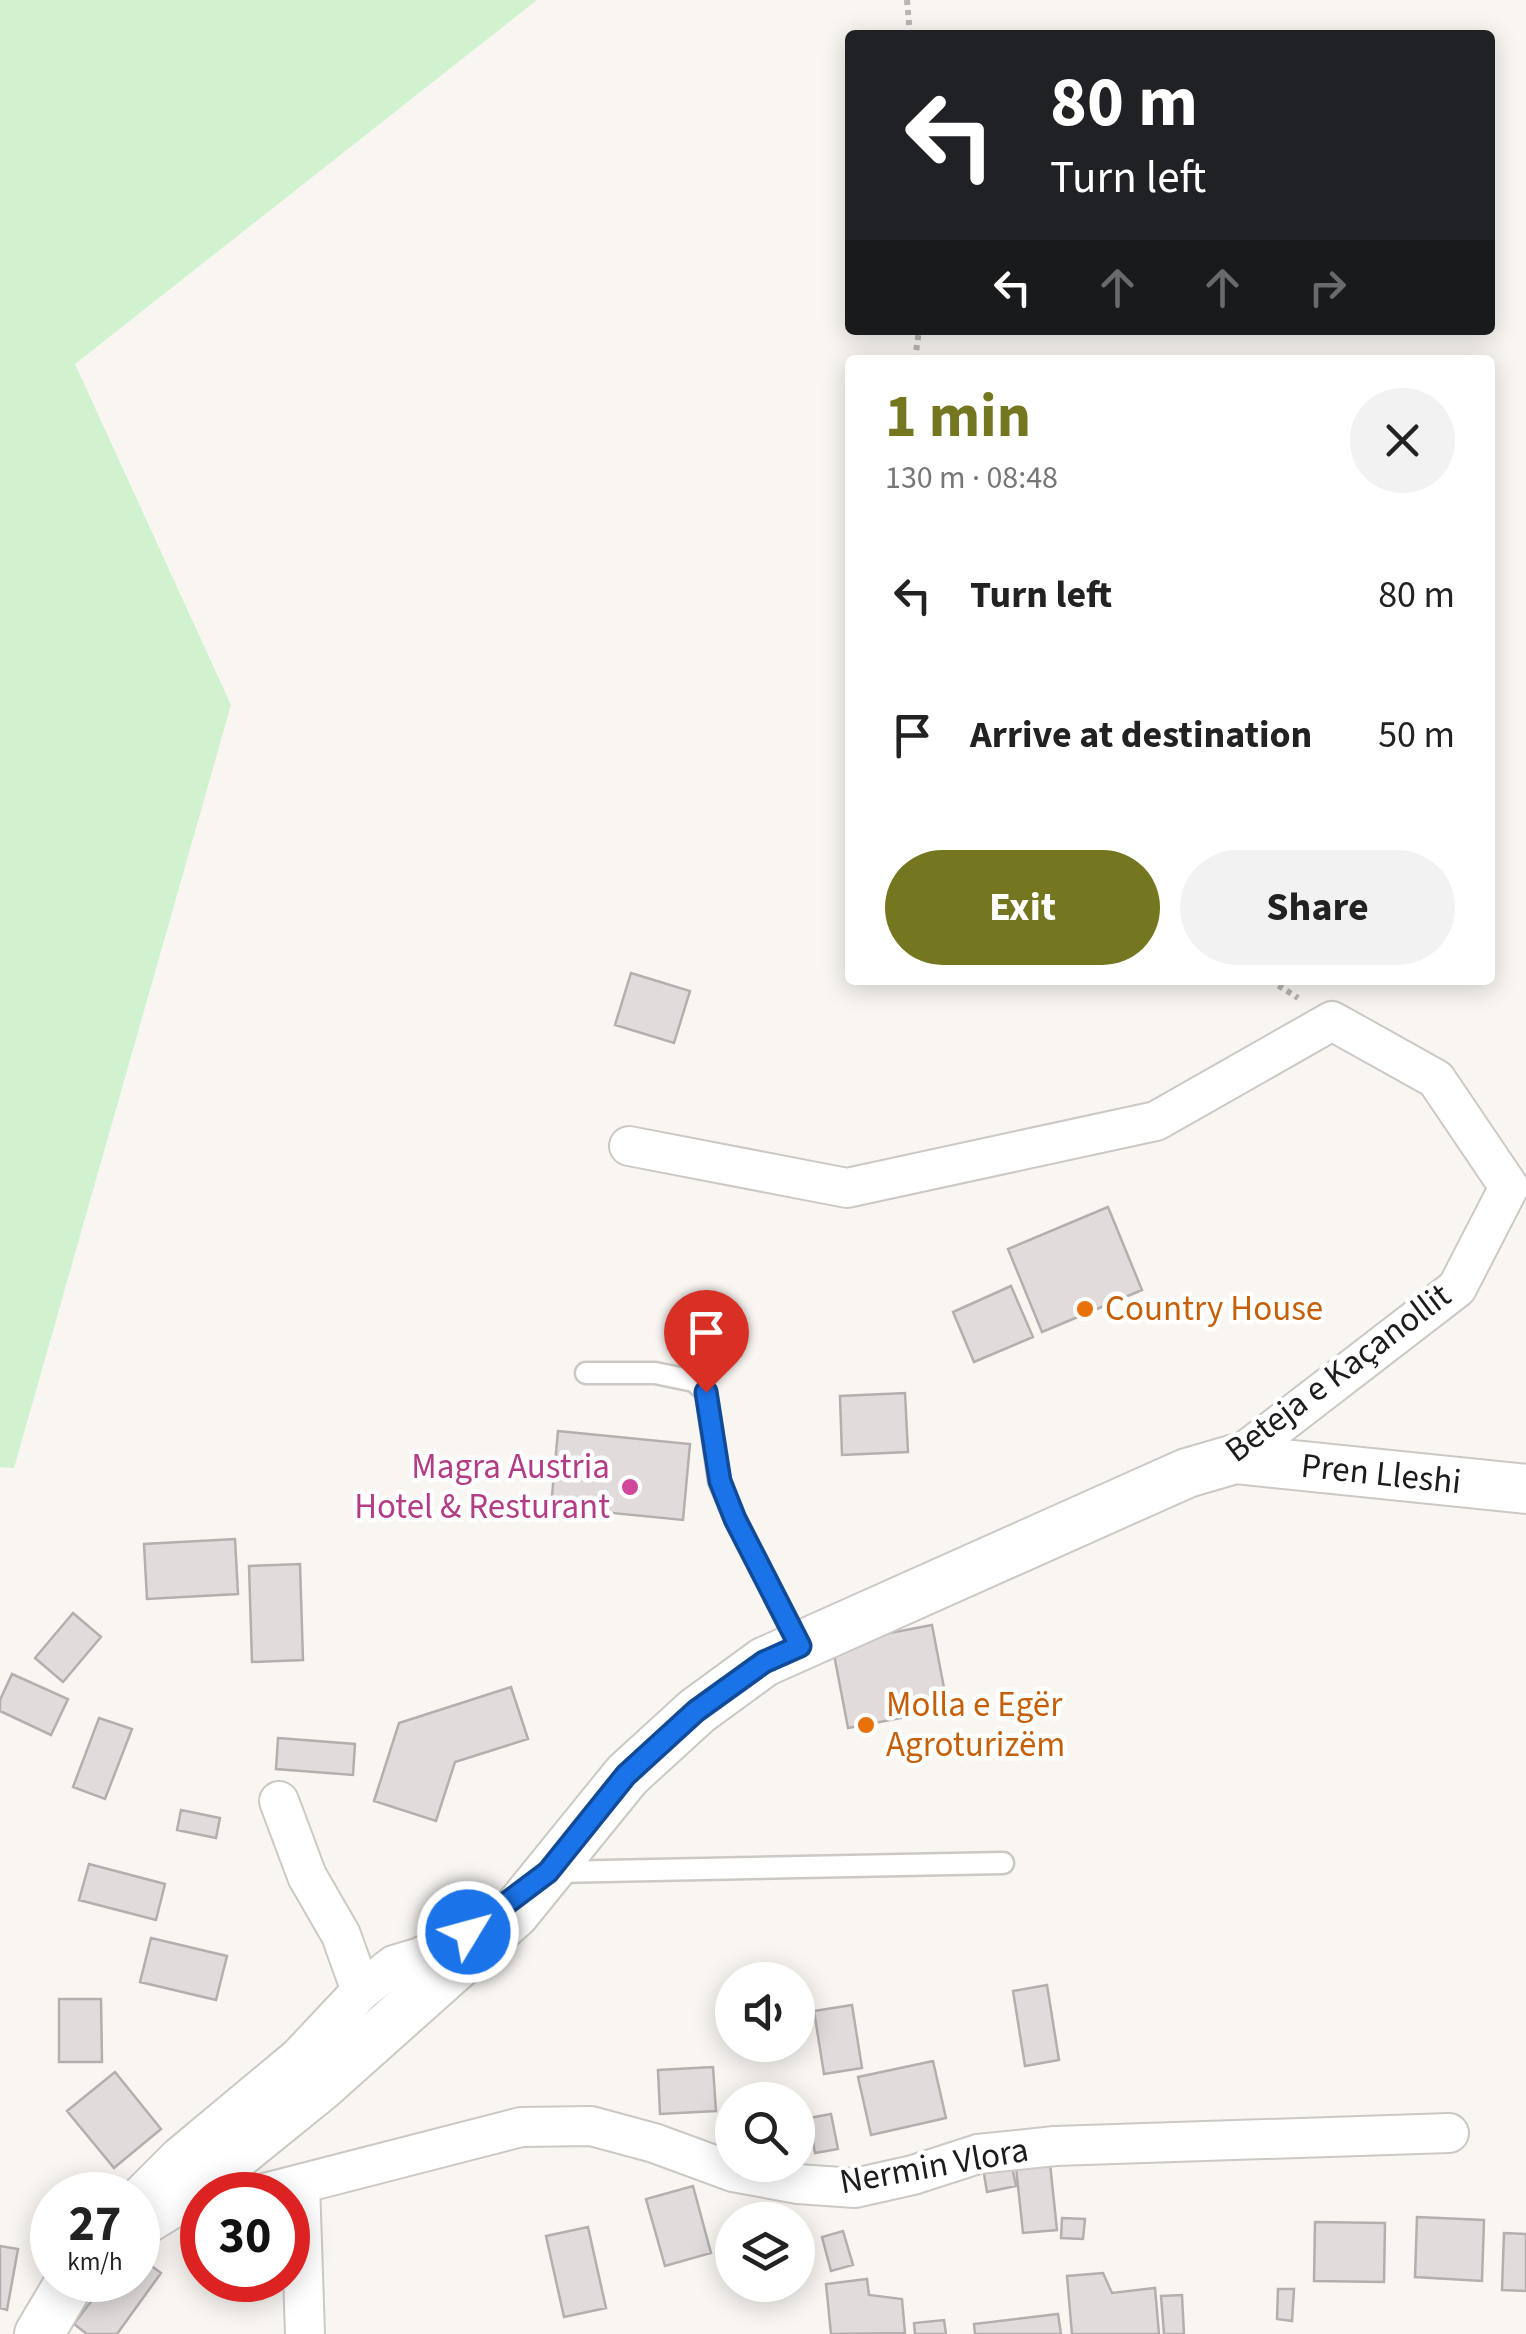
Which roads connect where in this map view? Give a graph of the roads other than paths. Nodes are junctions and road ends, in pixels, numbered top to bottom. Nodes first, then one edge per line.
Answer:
1 (629, 1146) dead end
2 (586, 1373) dead end
3 (1236, 1459) junction
4 (1526, 1489) edge
5 (800, 1646) junction
6 (279, 1802) dead end
7 (1003, 1863) dead end
8 (548, 1872) junction
9 (361, 1990) junction
10 (1449, 2133) dead end
11 (310, 2181) edge
12 (160, 2184) edge
13 (160, 2205) edge
14 (58, 2302) edge
15 (304, 2302) edge
16 (39, 2334) edge
17 (305, 2334) edge

1 - 3 street, Beteja e Kaçanollit
2 - 5 lane
3 - 4 street, Pren Lleshi
3 - 5 street, Beteja e Kaçanollit
5 - 8 street, Beteja e Kaçanollit
6 - 9 street
7 - 8 lane
8 - 9 street, Beteja e Kaçanollit
8 - 13 street, Beteja e Kaçanollit
9 - 12 street, Beteja e Kaçanollit
10 - 11 street, Nermin Vlora
14 - 16 street
15 - 17 street

